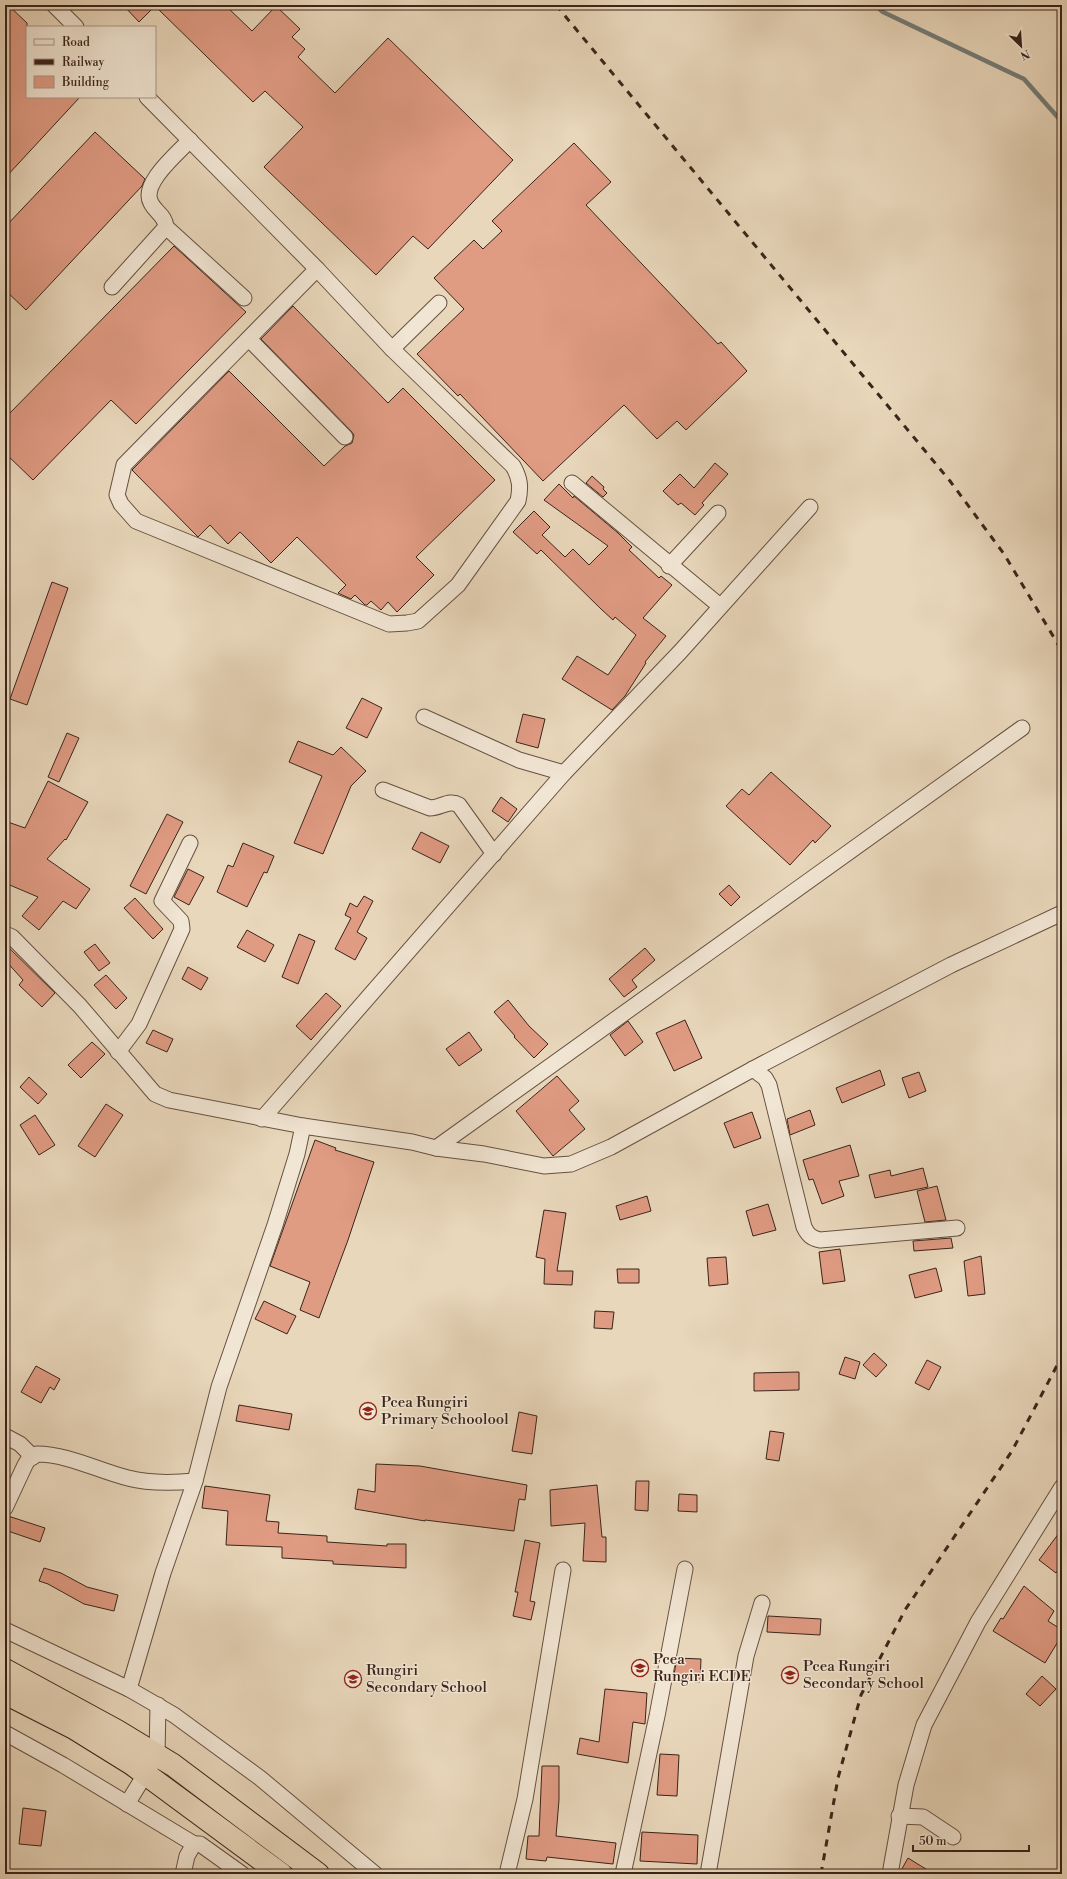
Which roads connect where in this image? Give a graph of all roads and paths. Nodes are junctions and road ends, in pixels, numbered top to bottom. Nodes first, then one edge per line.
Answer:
1 (54, 5) edge
2 (75, 26) edge
3 (148, 98) edge
4 (190, 140) junction
5 (166, 227) junction
6 (317, 269) junction
7 (112, 287) dead end
8 (244, 298) dead end
9 (440, 303) dead end
10 (249, 339) junction
11 (392, 349) junction
12 (345, 437) dead end
13 (572, 483) dead end
14 (810, 507) dead end
15 (718, 512) dead end
16 (669, 566) junction
17 (720, 606) junction
18 (424, 717) dead end
19 (1022, 728) dead end
20 (564, 773) junction
21 (383, 790) dead end
22 (190, 843) dead end
23 (494, 854) junction
24 (1062, 912) edge
25 (5, 934) edge
26 (118, 1052) junction
27 (753, 1068) junction
28 (262, 1119) junction
29 (303, 1126) junction
30 (436, 1148) junction
31 (958, 1228) dead end
32 (5, 1436) edge
33 (33, 1456) junction
34 (195, 1481) junction
35 (1062, 1487) edge
36 (5, 1508) edge
37 (685, 1569) dead end
38 (563, 1570) dead end
39 (762, 1603) dead end
40 (5, 1630) edge
41 (5, 1670) edge
42 (129, 1689) junction
43 (5, 1693) edge
44 (158, 1705) junction
45 (5, 1733) edge
46 (157, 1755) junction
47 (146, 1774) junction
48 (127, 1804) junction
49 (899, 1816) junction
50 (953, 1837) dead end
51 (194, 1844) junction
52 (183, 1874) edge
53 (242, 1874) edge
54 (282, 1874) edge
55 (318, 1874) edge
56 (375, 1874) edge
57 (507, 1874) edge
58 (623, 1874) edge
59 (708, 1874) edge
60 (890, 1874) edge

1 - 2 street
3 - 4 street
4 - 5 street
4 - 6 street
5 - 7 street
5 - 8 street
6 - 10 street
6 - 11 street
9 - 11 street
10 - 11 street
10 - 12 street
13 - 16 street
14 - 17 street
15 - 16 street
16 - 17 street
17 - 20 street
18 - 20 street
19 - 30 street
20 - 23 street
21 - 23 street
22 - 26 street
23 - 28 street
24 - 27 street
25 - 26 street
26 - 28 street
27 - 30 street
27 - 31 street
28 - 29 street
29 - 30 street
29 - 34 street
32 - 33 street
33 - 34 street
33 - 36 street
34 - 42 street
35 - 49 street
37 - 58 street
38 - 57 street
39 - 59 street
40 - 42 street
41 - 46 highway
42 - 44 street
43 - 47 highway
44 - 46 street
44 - 56 street
45 - 48 street
46 - 47 street
46 - 55 highway
47 - 48 street
47 - 54 highway
48 - 51 street
49 - 50 street
49 - 60 street
51 - 52 street
51 - 53 street

